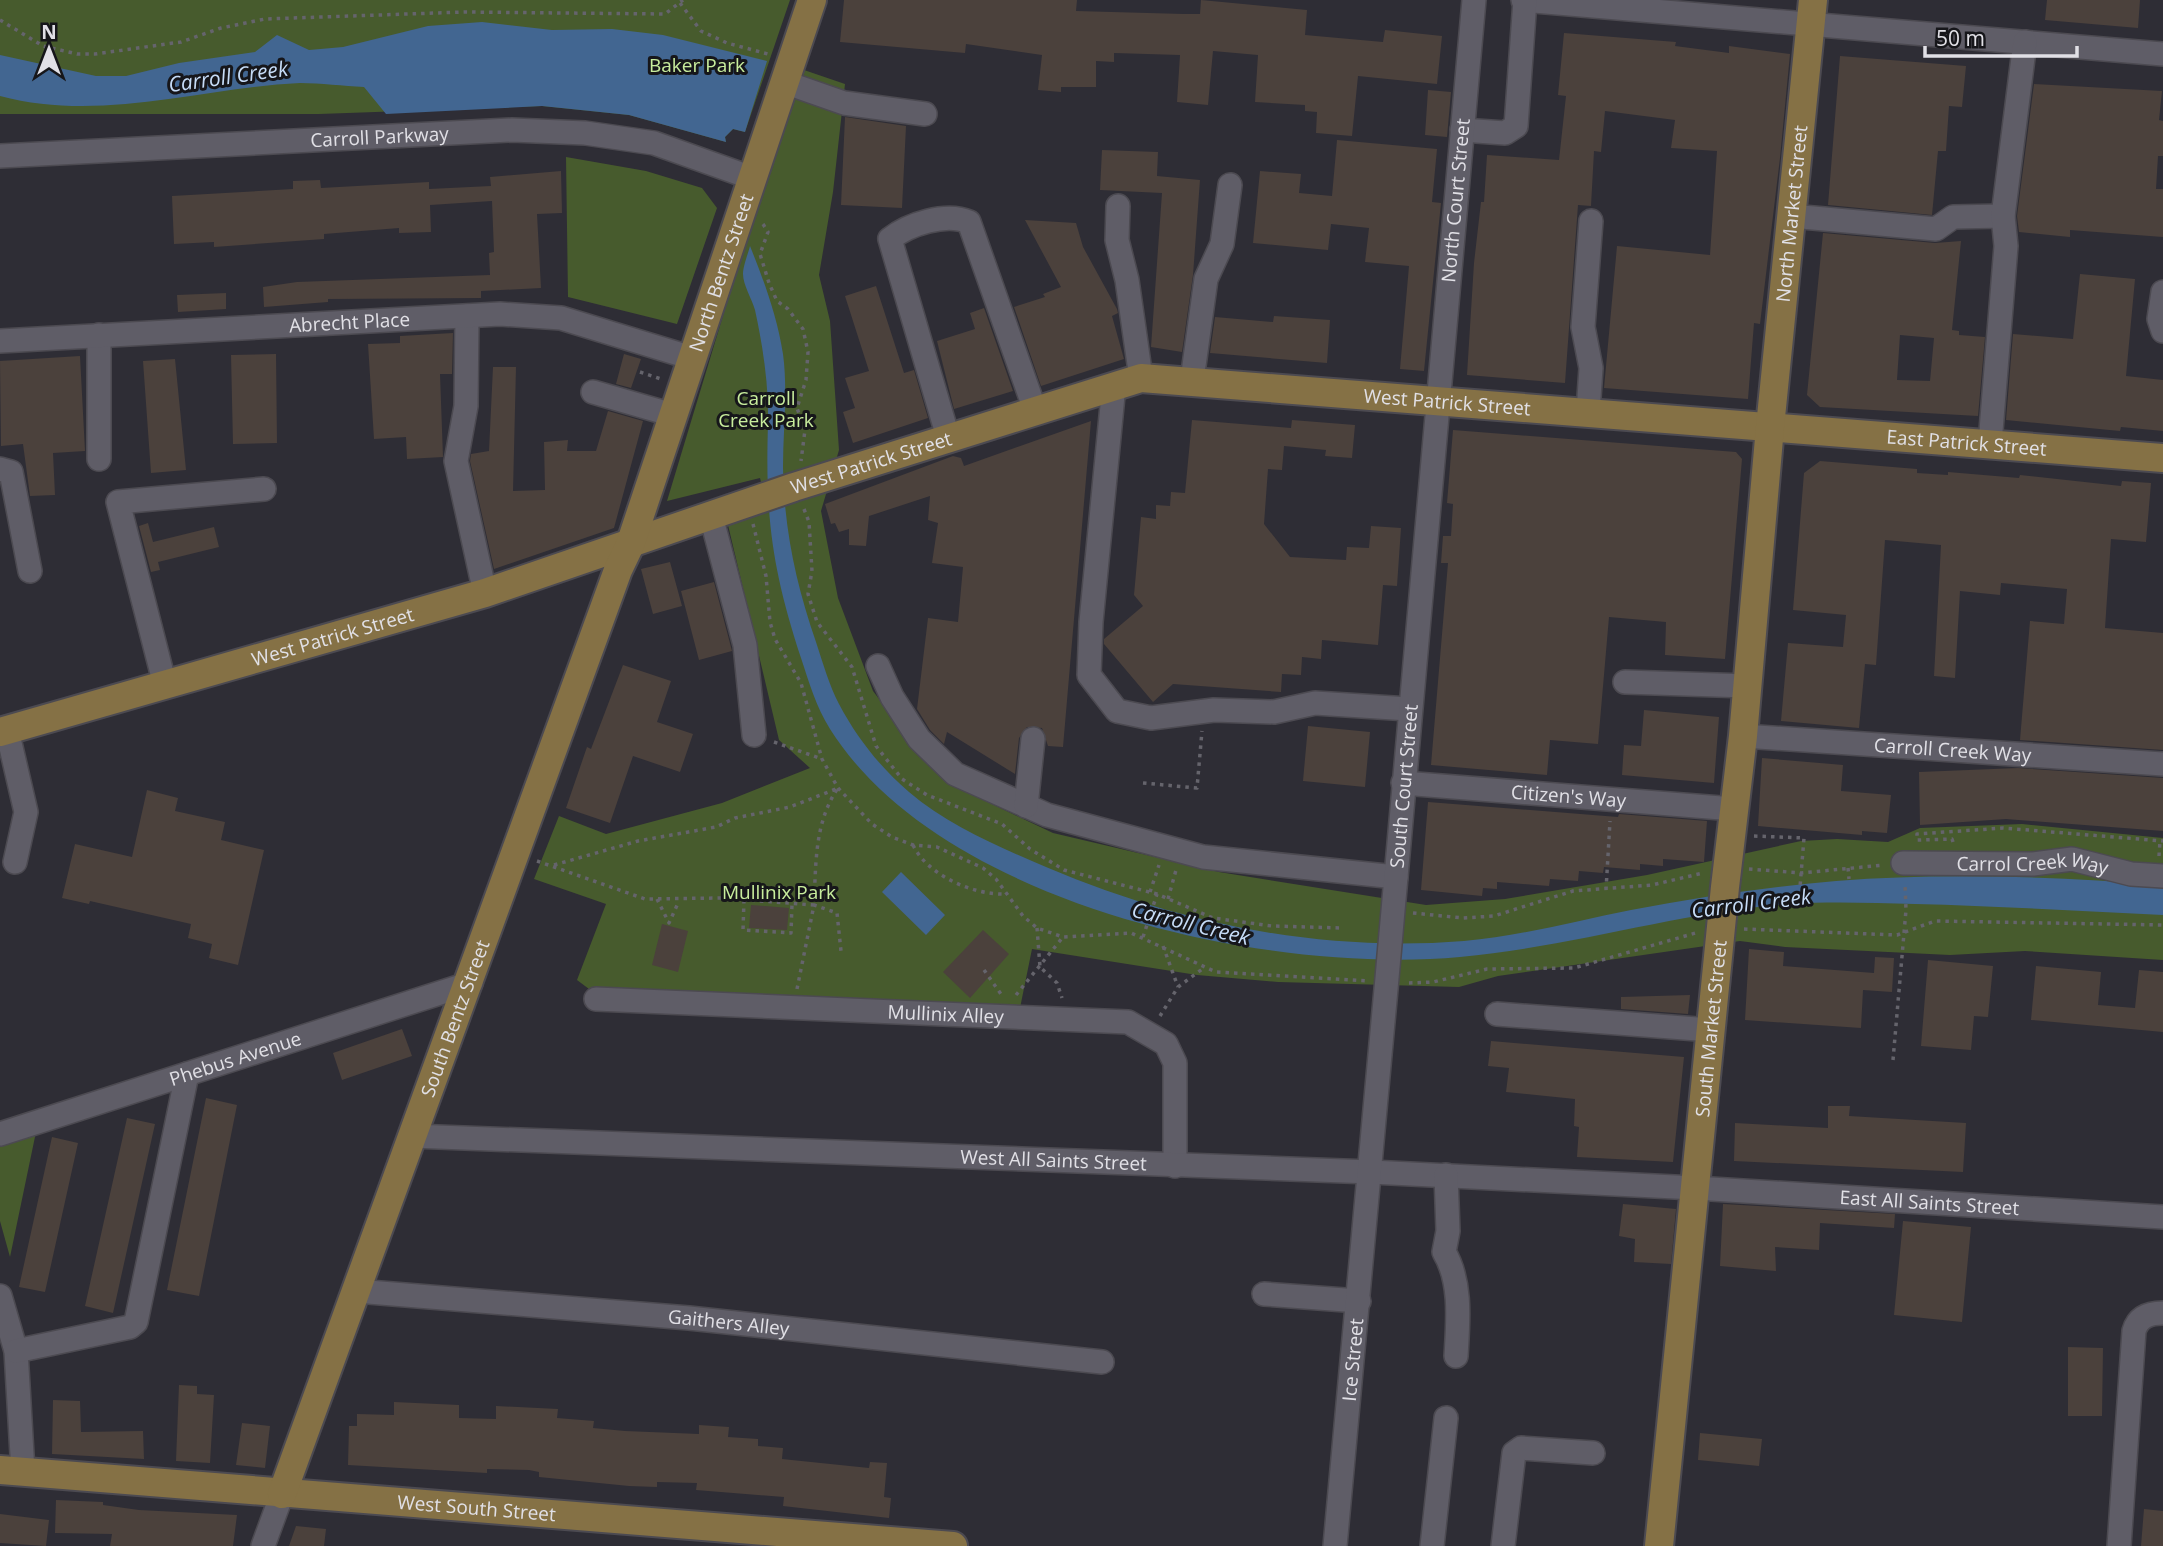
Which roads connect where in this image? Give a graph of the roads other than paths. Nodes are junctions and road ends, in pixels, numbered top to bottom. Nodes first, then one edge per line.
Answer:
1 (811, 0) edge
2 (1474, 0) edge
3 (1524, 0) edge
4 (1812, 13) edge
5 (2025, 42) junction
6 (2163, 54) edge
7 (783, 82) junction
8 (925, 114) dead end
9 (1462, 130) junction
10 (0, 156) edge
11 (752, 178) junction
12 (1230, 185) dead end
13 (1118, 206) dead end
14 (1791, 216) junction
15 (2003, 216) junction
16 (1591, 221) dead end
17 (2163, 292) edge
18 (467, 316) junction
19 (2163, 331) edge
20 (99, 335) junction
21 (0, 341) edge
22 (692, 358) junction
23 (1192, 380) junction
24 (1128, 382) junction
25 (593, 392) dead end
26 (1436, 401) junction
27 (1035, 411) junction
28 (1588, 412) junction
29 (673, 415) junction
30 (1770, 427) junction
31 (948, 437) junction
32 (1990, 443) junction
33 (2163, 457) edge
34 (99, 459) dead end
35 (0, 468) edge
36 (264, 489) dead end
37 (711, 516) junction
38 (631, 545) junction
39 (30, 571) dead end
40 (485, 593) junction
41 (878, 666) dead end
42 (1625, 682) dead end
43 (165, 685) junction
44 (1747, 686) junction
45 (1409, 709) junction
46 (4, 731) edge
47 (754, 735) road end
48 (1743, 736) junction
49 (1033, 739) dead end
50 (2163, 764) edge
51 (1403, 783) junction
52 (1026, 806) junction
53 (1734, 809) junction
54 (15, 862) dead end
55 (1904, 871) road end
56 (2161, 875) edge
57 (1396, 877) junction
58 (471, 983) junction
59 (596, 999) dead end
60 (1497, 1014) dead end
61 (1711, 1030) junction
62 (187, 1074) junction
63 (0, 1134) edge
64 (411, 1136) junction
65 (1175, 1166) junction
66 (1371, 1172) junction
67 (1446, 1175) junction
68 (1695, 1188) junction
69 (2163, 1217) edge
70 (356, 1291) junction
71 (1264, 1294) dead end
72 (0, 1296) edge
73 (1359, 1301) junction
74 (2163, 1313) edge
75 (16, 1351) junction
76 (1456, 1356) dead end
77 (1102, 1362) dead end
78 (1446, 1418) dead end
79 (1593, 1452) dead end
80 (12, 1471) edge
81 (282, 1494) junction
82 (766, 1539) edge
83 (899, 1544) edge
84 (263, 1546) edge
85 (953, 1546) edge
86 (1335, 1546) edge
87 (1432, 1546) edge
88 (1503, 1546) edge
89 (1659, 1546) edge
90 (2119, 1546) edge

1 - 7 main road, North Bentz Street
2 - 9 street, North Court Street
3 - 4 street
3 - 9 street
4 - 5 street
4 - 14 main road, North Market Street
5 - 6 street
5 - 15 street
7 - 8 street
7 - 11 main road, North Bentz Street
9 - 26 street, North Court Street
10 - 11 street, Carroll Parkway
11 - 22 main road, North Bentz Street
12 - 23 street
13 - 24 street
14 - 15 street
14 - 30 main road, North Market Street
15 - 32 street
16 - 28 street
17 - 19 street
18 - 20 street, Abrecht Place
18 - 22 street, Abrecht Place
18 - 40 street
20 - 21 street, Abrecht Place
20 - 34 street
22 - 29 main road, North Bentz Street
23 - 24 main road, West Patrick Street
23 - 26 main road, West Patrick Street
24 - 27 main road, West Patrick Street
24 - 45 street
25 - 29 street
26 - 28 main road, West Patrick Street
26 - 45 street, South Court Street
27 - 31 main road, West Patrick Street
27 - 31 street
28 - 30 main road, West Patrick Street
29 - 38 main road, North Bentz Street
30 - 32 main road, East Patrick Street
30 - 44 main road, South Market Street
31 - 37 main road, West Patrick Street
32 - 33 main road, East Patrick Street
35 - 39 street
36 - 43 street
37 - 38 main road, West Patrick Street
37 - 47 street
38 - 40 main road, West Patrick Street
38 - 58 main road, South Bentz Street
40 - 43 main road, West Patrick Street
41 - 52 street
42 - 44 street
43 - 46 main road, West Patrick Street
44 - 48 main road, South Market Street
45 - 51 street, South Court Street
46 - 54 street
48 - 50 street, Carroll Creek Way
48 - 53 main road, South Market Street
49 - 52 street
51 - 53 street, Citizen's Way
51 - 57 street, South Court Street
52 - 57 street
53 - 61 main road, South Market Street
55 - 56 street, Carrol Creek Way
57 - 66 street, South Court Street
58 - 62 street, Phebus Avenue
58 - 64 main road, South Bentz Street
59 - 65 street, Mullinix Alley
60 - 61 street
61 - 68 main road, South Market Street
62 - 63 street, Phebus Avenue
62 - 75 street
64 - 65 street, West All Saints Street
64 - 70 main road, South Bentz Street
65 - 66 street, West All Saints Street
66 - 67 street, West All Saints Street
66 - 73 street, Ice Street
67 - 68 street, West All Saints Street
67 - 76 street
68 - 69 street, East All Saints Street
68 - 89 main road, South Market Street
70 - 77 street, Gaithers Alley
70 - 81 main road, South Bentz Street
71 - 73 street
72 - 75 street
73 - 86 street, Ice Street
74 - 90 street
75 - 80 street
78 - 87 street
79 - 88 street
80 - 81 main road, West South Street
81 - 82 main road, West South Street
81 - 84 street
82 - 83 main road, West South Street
83 - 85 main road, West South Street

